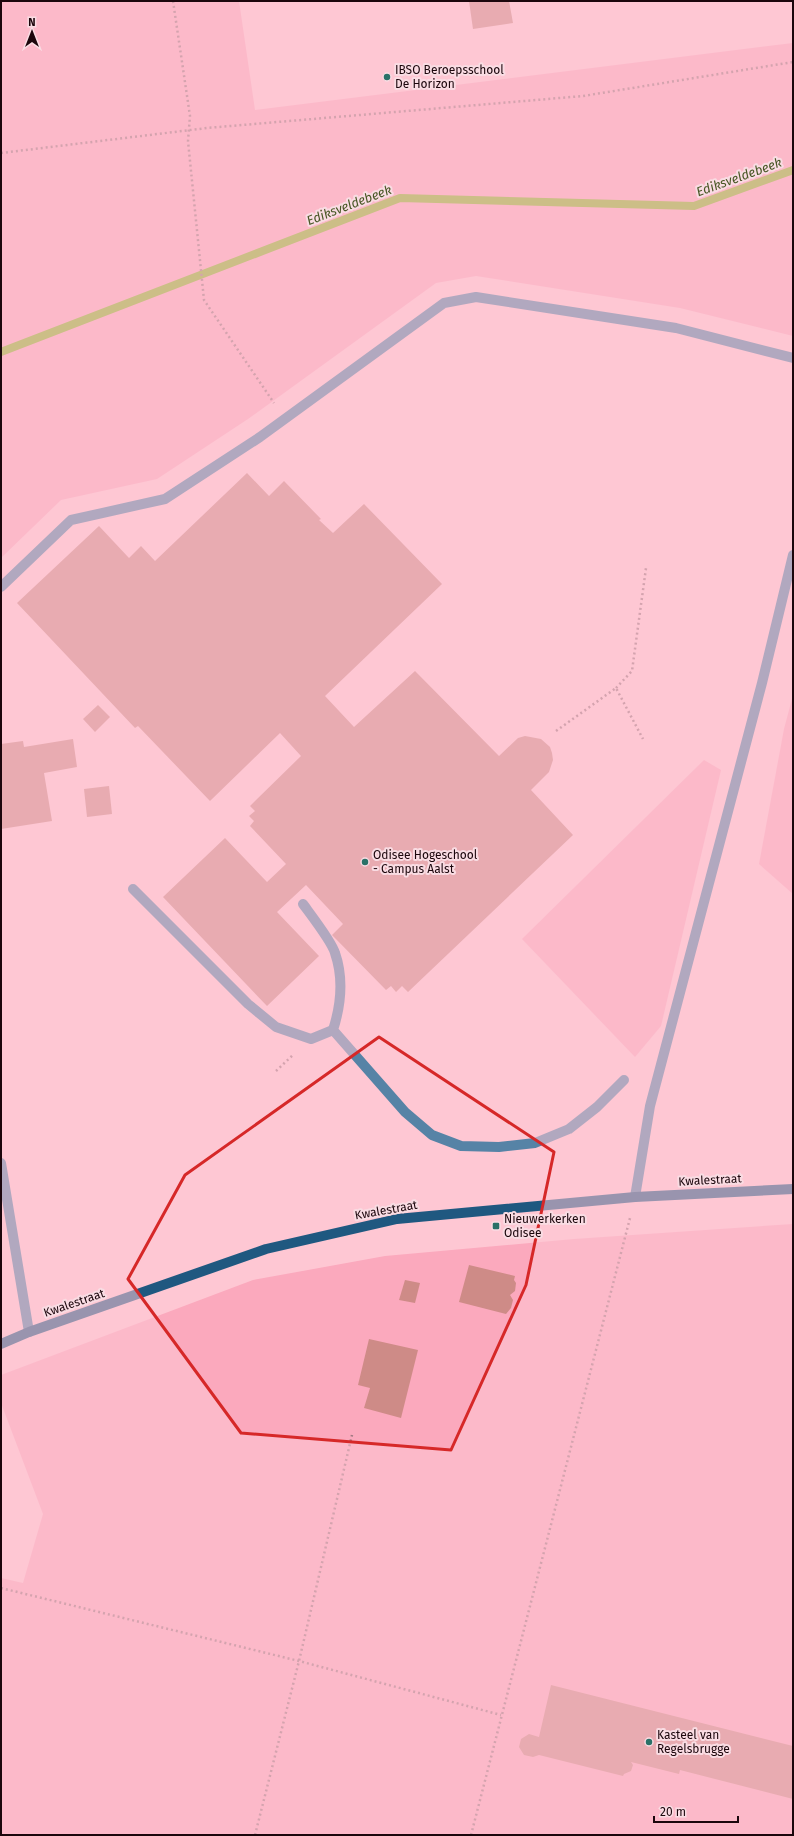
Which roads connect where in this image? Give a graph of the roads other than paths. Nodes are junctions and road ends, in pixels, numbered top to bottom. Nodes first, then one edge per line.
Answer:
1 (793, 358) edge
2 (793, 555) edge
3 (1, 587) edge
4 (133, 889) dead end
5 (303, 904) dead end
6 (333, 1030) junction
7 (624, 1080) dead end
8 (1, 1163) edge
9 (793, 1189) edge
10 (635, 1197) junction
11 (29, 1332) junction
12 (1, 1344) edge

1 - 3 lane
2 - 10 lane
4 - 6 lane
5 - 6 lane
6 - 7 lane
8 - 11 lane
9 - 10 street, Kwalestraat
10 - 11 street, Kwalestraat
11 - 12 street, Kwalestraat

